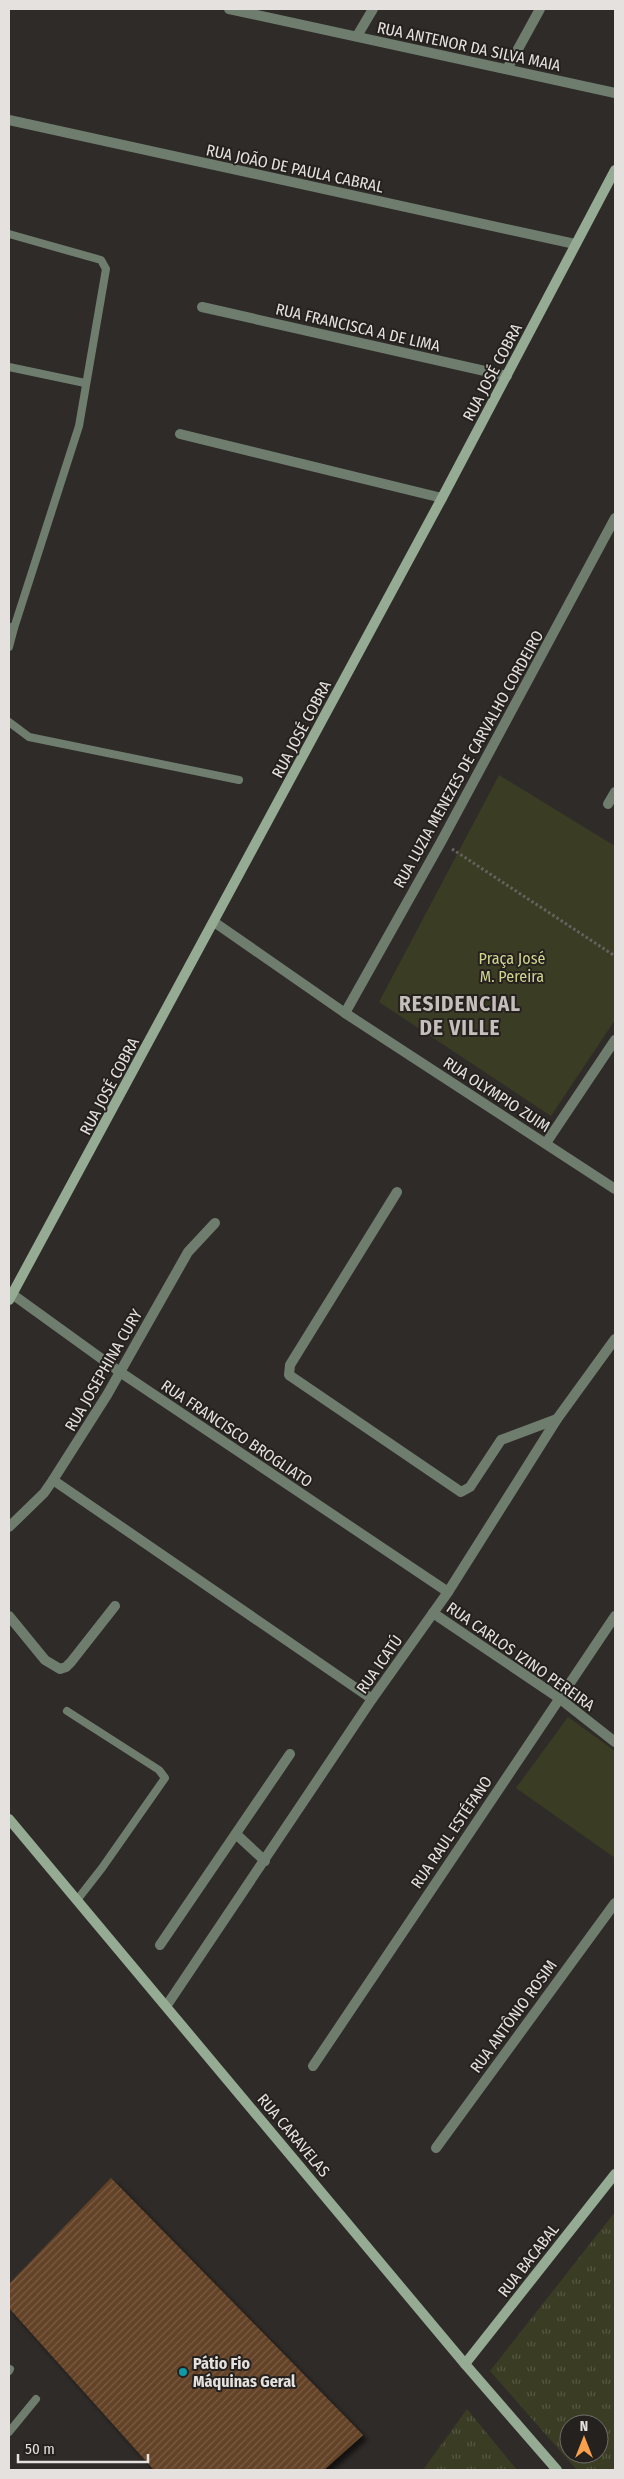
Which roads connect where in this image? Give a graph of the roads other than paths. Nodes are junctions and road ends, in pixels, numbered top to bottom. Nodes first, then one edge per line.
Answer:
1 (229, 9) edge
2 (373, 9) edge
3 (540, 9) edge
4 (357, 36) junction
5 (507, 69) junction
6 (615, 93) edge
7 (9, 120) edge
8 (615, 170) edge
9 (9, 234) edge
10 (575, 244) junction
11 (202, 307) dead end
12 (9, 367) edge
13 (507, 376) junction
14 (86, 383) junction
15 (180, 434) dead end
16 (442, 498) junction
17 (615, 518) edge
18 (12, 627) edge
19 (9, 647) edge
20 (9, 722) edge
21 (240, 780) dead end
22 (615, 792) edge
23 (608, 804) dead end
24 (214, 922) junction
25 (345, 1013) junction
26 (615, 1040) edge
27 (546, 1143) junction
28 (615, 1190) edge
29 (397, 1192) dead end
30 (215, 1222) dead end
31 (10, 1297) edge
32 (615, 1339) edge
33 (120, 1372) junction
34 (557, 1419) junction
35 (53, 1480) junction
36 (9, 1527) edge
37 (448, 1592) junction
38 (115, 1606) dead end
39 (433, 1613) junction
40 (9, 1616) edge
41 (615, 1616) edge
42 (559, 1698) junction
43 (372, 1700) junction
44 (67, 1711) dead end
45 (615, 1742) edge
46 (290, 1754) dead end
47 (9, 1819) edge
48 (236, 1834) junction
49 (265, 1861) junction
50 (77, 1900) junction
51 (615, 1903) edge
52 (160, 1945) dead end
53 (167, 2005) junction
54 (313, 2066) dead end
55 (436, 2148) dead end
56 (615, 2174) edge
57 (465, 2364) junction
58 (36, 2399) dead end
59 (9, 2432) edge
60 (557, 2470) edge

1 - 4 street, RUA ANTENOR DA SILVA MAIA
2 - 4 street
3 - 5 street
4 - 5 street, RUA ANTENOR DA SILVA MAIA
5 - 6 street, RUA ANTENOR DA SILVA MAIA
7 - 10 street, RUA JOÃO DE PAULA CABRAL
8 - 10 street, RUA JOSÉ COBRA
9 - 14 lane
10 - 13 street, RUA JOSÉ COBRA
11 - 13 street, RUA FRANCISCA A DE LIMA
12 - 14 lane
13 - 16 street, RUA JOSÉ COBRA
14 - 18 lane
15 - 16 street
16 - 24 street, RUA JOSÉ COBRA
17 - 25 street, RUA LUZIA MENEZES DE CARVALHO CORDEIRO
18 - 19 lane
20 - 21 lane
22 - 23 street
24 - 25 street, RUA OLYMPIO ZUIM
24 - 31 street, RUA JOSÉ COBRA
25 - 27 street, RUA OLYMPIO ZUIM
26 - 27 street
27 - 28 street, RUA OLYMPIO ZUIM
29 - 34 street
30 - 33 street, RUA JOSEPHINA CURY
31 - 33 street, RUA FRANCISCO BROGLIATO
32 - 34 street, RUA ICATÚ
33 - 35 street, RUA JOSEPHINA CURY
33 - 37 street, RUA FRANCISCO BROGLIATO
34 - 37 street, RUA ICATÚ
35 - 36 street, RUA JOSEPHINA CURY
35 - 43 street
37 - 39 street, RUA ICATÚ
38 - 40 street
39 - 42 street, RUA CARLOS IZINO PEREIRA
39 - 43 street, RUA ICATÚ
41 - 42 street, RUA RAUL ESTÉFANO
42 - 45 street, RUA CARLOS IZINO PEREIRA
42 - 54 street, RUA RAUL ESTÉFANO
43 - 49 street, RUA ICATÚ
44 - 50 lane
46 - 48 street
47 - 50 street, RUA CARAVELAS
48 - 49 street
48 - 52 street
49 - 53 street, RUA ICATÚ
50 - 53 street, RUA CARAVELAS
51 - 55 street, RUA ANTÔNIO ROSIM
53 - 57 street, RUA CARAVELAS
56 - 57 street, RUA BACABAL
57 - 60 street, RUA CARAVELAS
58 - 59 lane

